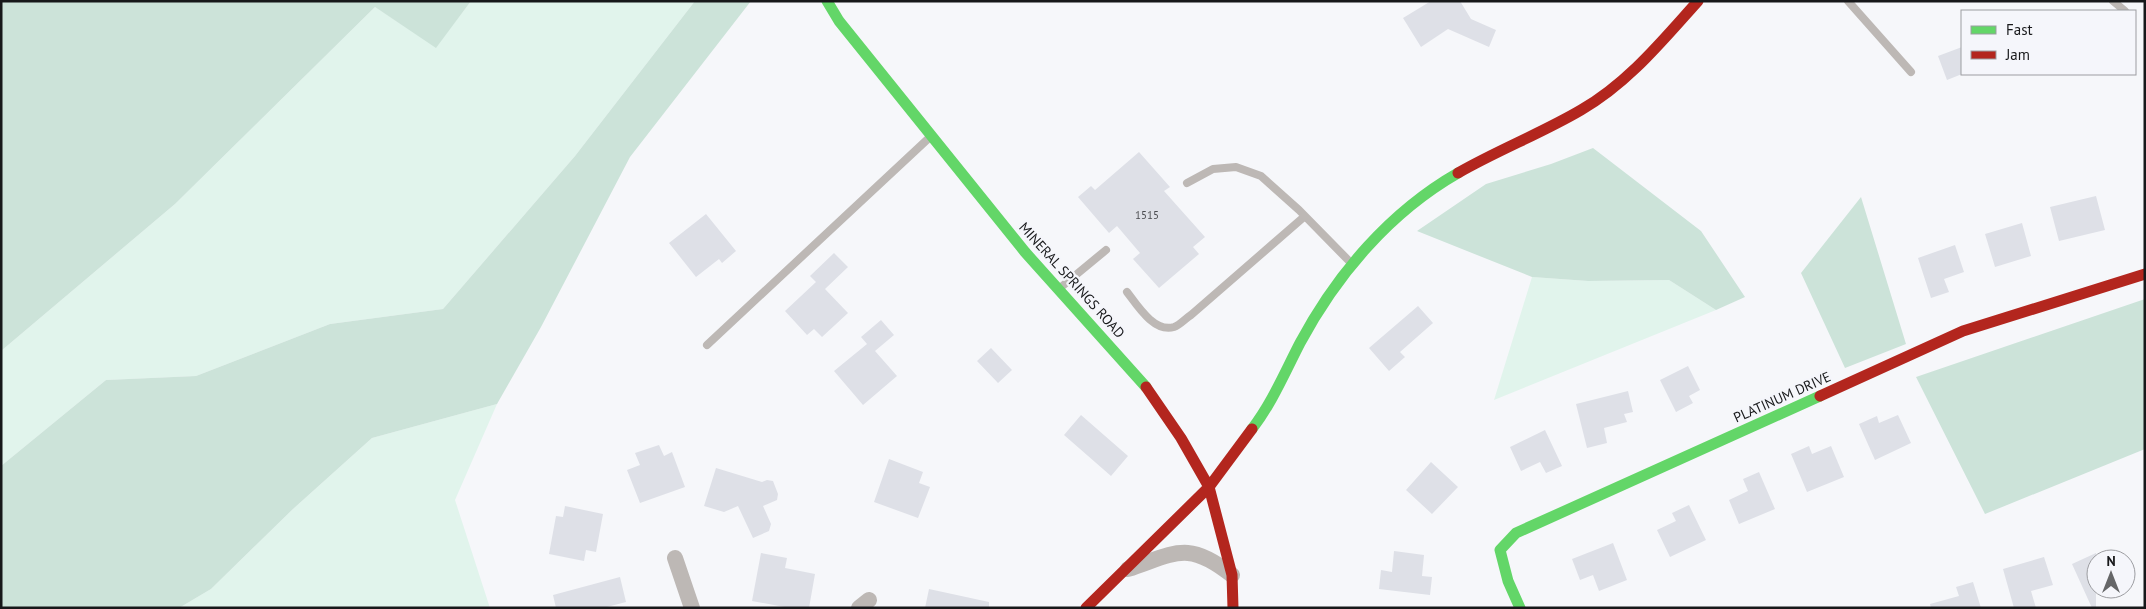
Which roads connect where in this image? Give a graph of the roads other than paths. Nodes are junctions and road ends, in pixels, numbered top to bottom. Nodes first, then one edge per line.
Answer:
1 (827, 1) edge
2 (1698, 1) edge
3 (1848, 1) edge
4 (2113, 1) edge
5 (2124, 10) edge
6 (1911, 72) dead end
7 (932, 136) junction
8 (1187, 183) dead end
9 (1305, 216) junction
10 (1106, 250) dead end
11 (1352, 265) junction
12 (2145, 274) edge
13 (1059, 289) junction
14 (1127, 292) dead end
15 (707, 345) dead end
16 (1208, 486) junction
17 (675, 558) dead end
18 (1126, 570) junction
19 (1232, 575) junction
20 (692, 608) edge
21 (1086, 608) edge
22 (1234, 608) edge
23 (1520, 608) edge

1 - 7 street, MINERAL SPRINGS ROAD
2 - 11 street
3 - 6 lane
4 - 5 lane
7 - 13 street, MINERAL SPRINGS ROAD
7 - 15 lane
8 - 9 lane
9 - 11 lane
9 - 14 lane
10 - 13 lane
11 - 16 street
12 - 23 street, PLATINUM DRIVE
13 - 16 street, MINERAL SPRINGS ROAD
16 - 18 street
16 - 19 street, MINERAL SPRINGS ROAD
17 - 20 street
18 - 19 street
18 - 21 street
19 - 22 street, MINERAL SPRINGS ROAD

